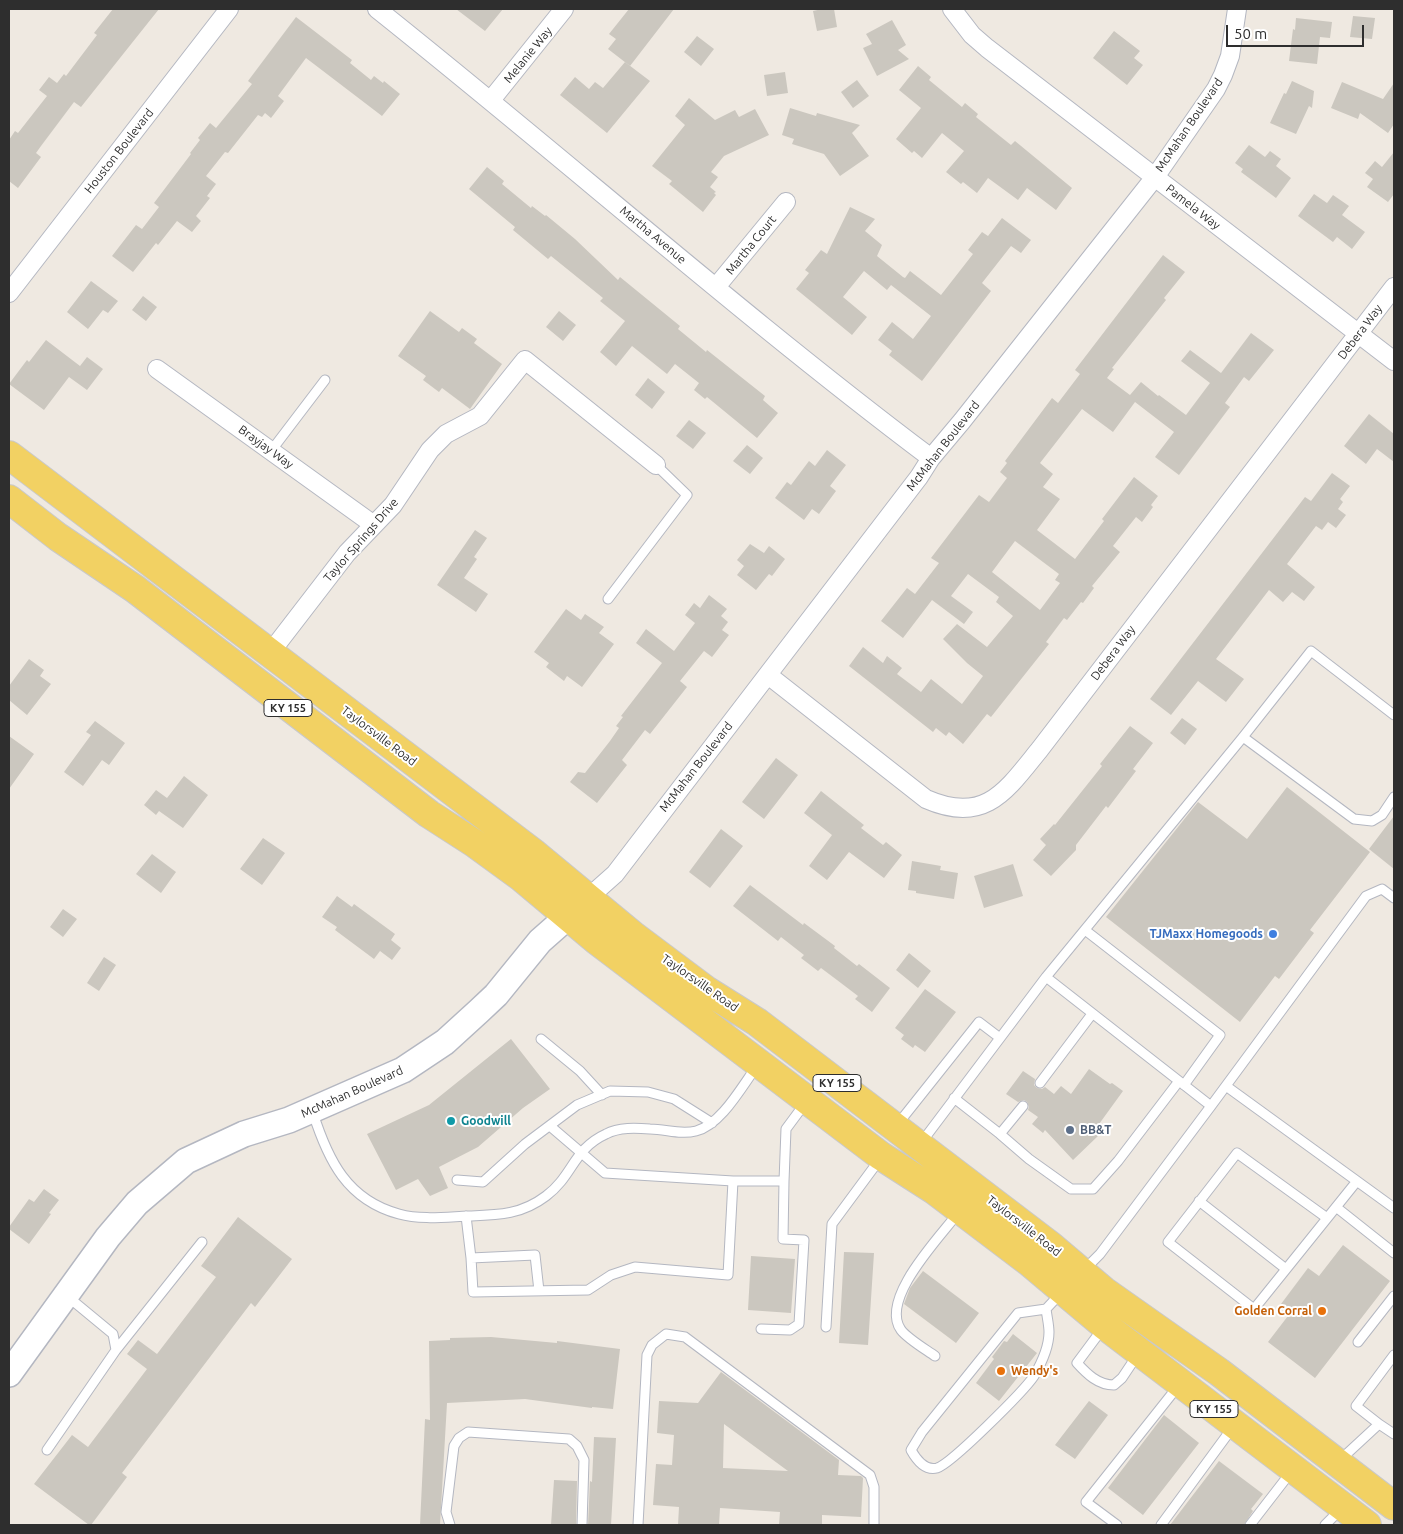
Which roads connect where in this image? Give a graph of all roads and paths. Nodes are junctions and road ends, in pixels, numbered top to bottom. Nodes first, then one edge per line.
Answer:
1 (229, 9) edge
2 (377, 9) edge
3 (564, 9) edge
4 (952, 9) edge
5 (1237, 9) edge
6 (491, 100) junction
7 (1155, 177) junction
8 (786, 202) dead end
9 (716, 287) junction
10 (1394, 287) edge
11 (9, 293) edge
12 (1359, 334) junction
13 (1394, 361) edge
14 (158, 369) dead end
15 (325, 380) dead end
16 (271, 451) junction
17 (9, 455) edge
18 (931, 458) junction
19 (656, 465) joint
20 (9, 499) edge
21 (374, 525) junction
22 (608, 599) dead end
23 (270, 653) junction
24 (768, 675) junction
25 (1394, 715) edge
26 (1243, 737) junction
27 (1394, 797) edge
28 (588, 898) junction
29 (1394, 898) edge
30 (568, 917) junction
31 (1085, 930) junction
32 (1046, 977) junction
33 (1092, 1014) junction
34 (1000, 1038) junction
35 (541, 1039) dead end
36 (759, 1063) junction
37 (1040, 1083) dead end
38 (1182, 1083) junction
39 (1226, 1086) junction
40 (602, 1094) junction
41 (954, 1098) junction
42 (807, 1100) junction
43 (1023, 1106) dead end
44 (1211, 1106) junction
45 (312, 1110) junction
46 (712, 1123) junction
47 (550, 1126) junction
48 (895, 1128) junction
49 (1000, 1134) junction
50 (919, 1146) junction
51 (580, 1152) junction
52 (881, 1156) junction
53 (457, 1180) dead end
54 (733, 1181) junction
55 (1357, 1181) junction
56 (784, 1182) junction
57 (1199, 1202) junction
58 (1336, 1207) junction
59 (1394, 1208) edge
60 (960, 1210) junction
61 (466, 1216) junction
62 (1327, 1218) junction
63 (202, 1242) dead end
64 (1394, 1253) edge
65 (471, 1258) junction
66 (1286, 1269) junction
67 (1067, 1287) junction
68 (539, 1291) junction
69 (67, 1296) junction
70 (1394, 1296) edge
71 (1104, 1326) junction
72 (826, 1327) dead end
73 (761, 1329) dead end
74 (1358, 1342) dead end
75 (116, 1350) junction
76 (1139, 1352) junction
77 (1394, 1355) edge
78 (934, 1356) dead end
79 (9, 1374) edge
80 (1180, 1383) junction
81 (1379, 1424) junction
82 (1234, 1425) junction
83 (1394, 1434) edge
84 (47, 1450) dead end
85 (1337, 1463) junction
86 (1293, 1470) junction
87 (1394, 1506) edge
88 (1334, 1516) edge
89 (450, 1525) edge
90 (582, 1525) edge
91 (638, 1525) edge
92 (874, 1525) edge
93 (1117, 1525) edge
94 (1161, 1525) edge
95 (1250, 1525) edge
96 (1367, 1525) edge

1 - 11 street, Houston Boulevard
2 - 6 street, Martha Avenue
3 - 6 street, Melanie Way
4 - 7 street, Pamela Way
5 - 7 street, McMahan Boulevard
6 - 9 street, Martha Avenue
7 - 12 street, Pamela Way
7 - 18 street, McMahan Boulevard
8 - 9 street, Martha Court
9 - 18 street, Martha Avenue
10 - 12 street, Debera Way
12 - 13 street, Pamela Way
12 - 24 street, Debera Way
14 - 16 street, Brayjay Way
15 - 16 lane
16 - 21 street, Brayjay Way
17 - 23 main road, Taylorsville Road / KY 155
18 - 24 street, McMahan Boulevard
19 - 21 street, Taylor Springs Drive
19 - 22 lane
20 - 30 main road, Taylorsville Road / KY 155
21 - 23 street, Taylor Springs Drive
23 - 28 main road, Taylorsville Road / KY 155
24 - 28 street, McMahan Boulevard
25 - 26 lane
26 - 27 lane
26 - 31 lane
28 - 30 street, McMahan Boulevard
28 - 48 main road, Taylorsville Road / KY 155
29 - 39 lane
30 - 36 main road, Taylorsville Road / KY 155
30 - 45 street, McMahan Boulevard
31 - 32 lane
31 - 38 lane
32 - 33 lane
32 - 34 lane
33 - 37 lane
33 - 38 lane
34 - 41 lane
34 - 48 lane
35 - 40 lane
36 - 42 main road, Taylorsville Road / KY 155
36 - 46 lane
38 - 44 lane
38 - 49 lane
39 - 44 lane
39 - 55 lane
40 - 46 lane
40 - 47 lane
41 - 49 lane
41 - 50 lane
42 - 52 main road, Taylorsville Road / KY 155
42 - 56 lane
43 - 49 lane
44 - 67 lane
45 - 61 lane
45 - 69 street, McMahan Boulevard
46 - 51 lane
47 - 51 lane
47 - 53 lane
48 - 50 main road, Taylorsville Road / KY 155
50 - 67 main road, Taylorsville Road / KY 155
51 - 54 lane
51 - 61 lane
52 - 60 main road, Taylorsville Road / KY 155
52 - 72 lane
54 - 56 lane
54 - 68 lane
55 - 58 lane
55 - 59 lane
56 - 73 lane
57 - 62 lane
57 - 66 lane
57 - 66 lane
58 - 62 lane
58 - 64 lane
60 - 67 main road, Taylorsville Road / KY 155
60 - 78 lane
61 - 65 lane
62 - 66 lane
63 - 75 lane
65 - 68 lane
65 - 68 lane
67 - 67 lane
67 - 71 main road, Taylorsville Road / KY 155
67 - 85 main road, Taylorsville Road / KY 155
69 - 75 lane
69 - 79 street, McMahan Boulevard
70 - 74 lane
71 - 76 main road, Taylorsville Road / KY 155
71 - 76 lane
75 - 84 lane
76 - 80 main road, Taylorsville Road / KY 155
77 - 81 lane
80 - 82 main road, Taylorsville Road / KY 155
80 - 93 lane
81 - 83 lane
81 - 85 lane
82 - 86 main road, Taylorsville Road / KY 155
82 - 94 lane
85 - 87 main road, Taylorsville Road / KY 155
86 - 88 main road, Taylorsville Road / KY 155
86 - 95 lane
88 - 96 main road, Taylorsville Road / KY 155
89 - 90 lane
91 - 92 lane

